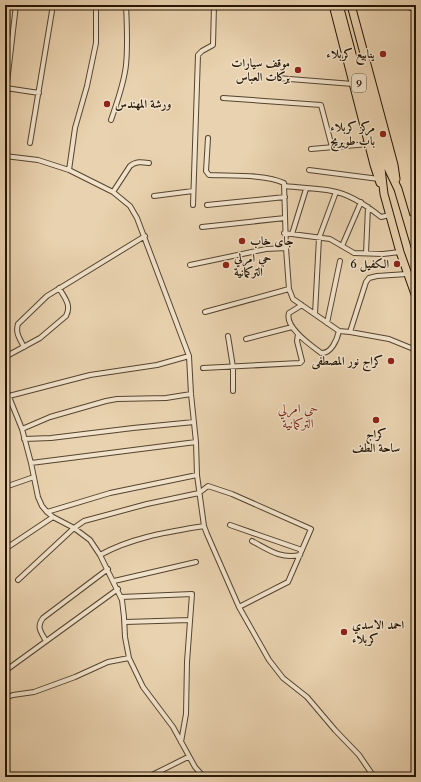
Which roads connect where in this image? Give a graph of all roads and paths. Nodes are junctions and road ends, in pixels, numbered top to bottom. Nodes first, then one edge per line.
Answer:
1 (16, 5) edge
2 (53, 5) edge
3 (96, 5) edge
4 (126, 5) edge
5 (214, 5) edge
6 (333, 5) edge
7 (339, 5) edge
8 (344, 5) edge
9 (352, 5) edge
10 (403, 5) edge
11 (416, 10) edge
12 (277, 78) dead end
13 (353, 84) junction
14 (6, 88) junction
15 (39, 93) junction
16 (223, 98) dead end
17 (5, 100) edge
18 (112, 120) dead end
19 (208, 138) dead end
20 (30, 143) dead end
21 (369, 144) junction
22 (332, 147) junction
23 (311, 149) dead end
24 (5, 156) edge
25 (383, 160) junction
26 (149, 163) dead end
27 (69, 170) junction
28 (309, 170) dead end
29 (379, 180) junction
30 (285, 186) junction
31 (306, 188) junction
32 (398, 189) junction
33 (193, 190) junction
34 (113, 192) junction
35 (336, 192) junction
36 (384, 194) junction
37 (154, 196) dead end
38 (285, 197) junction
39 (361, 202) junction
40 (193, 205) dead end
41 (207, 205) dead end
42 (368, 207) junction
43 (390, 215) junction
44 (416, 215) edge
45 (285, 218) junction
46 (407, 221) junction
47 (202, 227) dead end
48 (284, 233) junction
49 (292, 234) junction
50 (145, 236) junction
51 (319, 238) junction
52 (342, 246) junction
53 (286, 248) junction
54 (416, 250) edge
55 (400, 252) junction
56 (366, 253) junction
57 (340, 261) dead end
58 (190, 265) dead end
59 (407, 274) junction
60 (59, 288) junction
61 (289, 289) junction
62 (416, 297) edge
63 (302, 305) junction
64 (205, 312) dead end
65 (315, 314) junction
66 (327, 323) junction
67 (292, 326) junction
68 (339, 331) junction
69 (350, 332) junction
70 (298, 334) junction
71 (228, 336) dead end
72 (246, 338) dead end
73 (24, 346) junction
74 (416, 350) edge
75 (189, 356) junction
76 (5, 357) edge
77 (233, 367) junction
78 (203, 368) dead end
79 (5, 387) edge
80 (233, 391) dead end
81 (7, 394) edge
82 (191, 394) junction
83 (194, 422) junction
84 (22, 428) junction
85 (24, 439) junction
86 (196, 442) junction
87 (31, 463) junction
88 (197, 475) junction
89 (34, 477) junction
90 (5, 487) edge
91 (199, 493) junction
92 (47, 512) junction
93 (53, 517) junction
94 (230, 525) dead end
95 (204, 526) junction
96 (74, 528) junction
97 (252, 541) dead end
98 (5, 549) edge
99 (301, 552) junction
100 (100, 555) junction
101 (196, 562) dead end
102 (108, 569) junction
103 (18, 580) dead end
104 (114, 581) junction
105 (118, 589) junction
106 (121, 597) junction
107 (239, 607) junction
108 (190, 620) junction
109 (124, 622) junction
110 (46, 641) junction
111 (129, 658) junction
112 (5, 671) edge
113 (5, 698) edge
114 (181, 742) junction
115 (188, 757) junction
116 (5, 772) edge
117 (10, 777) edge
118 (148, 777) edge
119 (204, 777) edge
120 (374, 777) edge

1 - 14 street
2 - 15 street
3 - 27 street
4 - 18 street
5 - 33 street
6 - 13 highway
7 - 25 highway, 9
8 - 25 highway, 9
9 - 32 highway
10 - 11 street
12 - 13 street
13 - 21 highway
14 - 15 street
14 - 17 street
15 - 20 street
16 - 22 street
19 - 30 street
21 - 22 street
21 - 29 highway
22 - 23 street
24 - 27 street
25 - 32 highway, 9
25 - 36 highway, 9
26 - 34 street
27 - 34 street
28 - 29 street
29 - 36 highway
30 - 31 street
30 - 38 street
31 - 35 street
31 - 49 street
32 - 46 highway, 9
33 - 37 street
33 - 40 street
34 - 50 street
35 - 39 street
35 - 51 street
36 - 43 highway, 9
38 - 41 street
38 - 45 street
39 - 42 street
39 - 52 street
42 - 43 street
42 - 56 street
43 - 55 highway, 9
44 - 46 street
45 - 47 street
45 - 48 street
46 - 54 highway, 9
48 - 49 street
48 - 53 street
49 - 51 street
50 - 60 street
50 - 75 street
51 - 52 street
51 - 65 street
52 - 56 street
53 - 58 street
53 - 61 street
55 - 56 street
55 - 59 highway, 9
57 - 66 street
59 - 62 highway, 9
59 - 69 street
60 - 73 street
60 - 73 street
61 - 63 street
61 - 64 street
63 - 65 street
63 - 67 street
65 - 66 street
66 - 68 street
67 - 70 street
67 - 72 street
68 - 69 street
68 - 70 street
69 - 74 street
70 - 77 street
71 - 77 street
73 - 76 street
75 - 81 street
75 - 82 street
77 - 78 street
77 - 80 street
79 - 81 street
81 - 84 street
82 - 83 street
82 - 84 street
83 - 85 street
83 - 86 street
84 - 85 street
85 - 87 street
86 - 87 street
86 - 88 street
87 - 89 street
88 - 91 street
88 - 92 street
89 - 90 street
89 - 92 street
91 - 95 street
91 - 96 street
91 - 99 street
92 - 93 street
93 - 96 street
93 - 98 street
94 - 99 street
95 - 100 street
95 - 107 street
96 - 100 street
96 - 103 street
97 - 99 street
99 - 107 street
100 - 102 street
101 - 104 street
102 - 104 street
102 - 110 street
104 - 105 street
105 - 106 street
105 - 110 street
106 - 108 street
106 - 109 street
107 - 120 street
108 - 109 street
108 - 114 street
109 - 111 street
110 - 112 street
111 - 113 street
111 - 114 street
114 - 115 street
115 - 118 street
115 - 119 street
116 - 117 street

